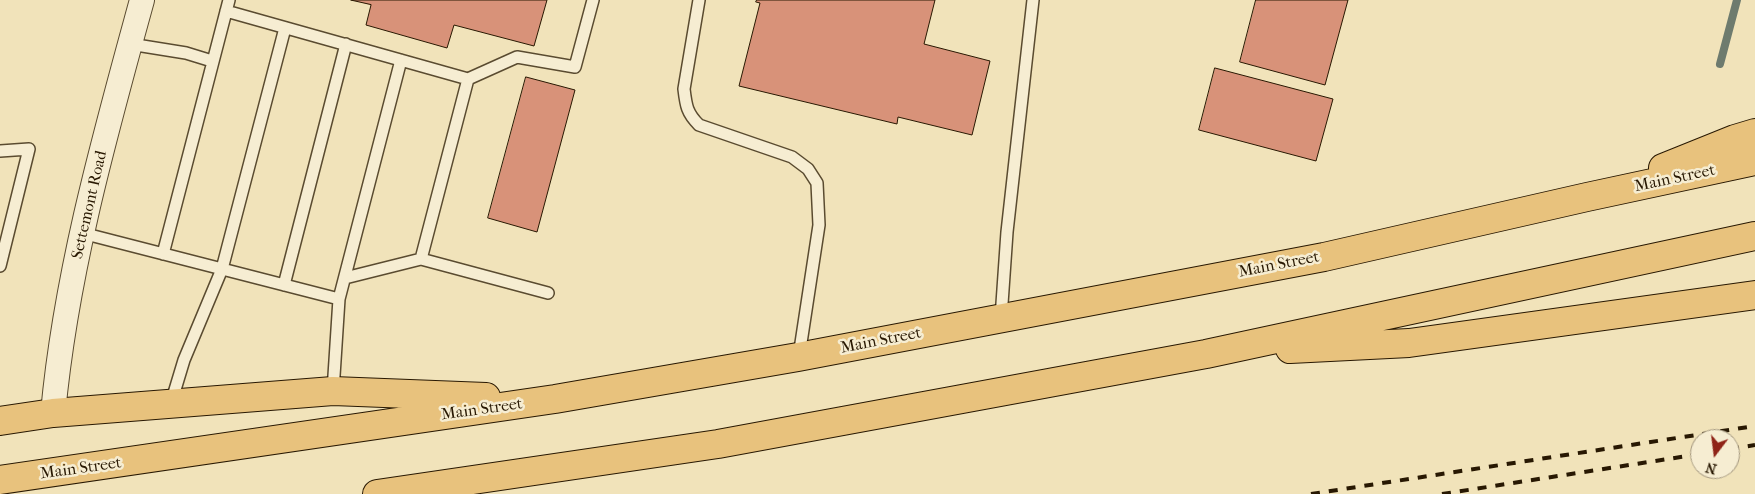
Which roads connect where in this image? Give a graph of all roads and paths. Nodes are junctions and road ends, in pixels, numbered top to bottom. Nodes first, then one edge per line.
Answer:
1 (142, 0) edge
2 (593, 0) edge
3 (699, 0) edge
4 (1033, 0) edge
5 (227, 5) edge
6 (285, 28) junction
7 (130, 44) junction
8 (346, 44) junction
9 (401, 60) junction
10 (212, 61) junction
11 (468, 79) junction
12 (1755, 133) edge
13 (0, 151) edge
14 (1755, 161) edge
15 (1587, 197) junction
16 (82, 233) junction
17 (1755, 236) edge
18 (163, 254) junction
19 (421, 259) junction
20 (0, 266) edge
21 (222, 269) junction
22 (345, 278) junction
23 (284, 285) junction
24 (548, 293) dead end
25 (1755, 295) edge
26 (339, 299) junction
27 (1001, 318) junction
28 (1206, 354) junction
29 (798, 357) junction
30 (333, 391) junction
31 (556, 399) junction
32 (170, 404) junction
33 (54, 413) junction
34 (0, 421) edge
35 (0, 480) edge
36 (398, 492) edge
37 (377, 494) edge

1 - 7 street, Settemont Road
2 - 11 lane
3 - 29 lane
4 - 27 lane
5 - 6 lane
5 - 10 lane
6 - 8 lane
6 - 21 lane
7 - 10 lane
7 - 16 street, Settemont Road
8 - 9 lane
8 - 23 lane
9 - 11 lane
9 - 22 lane
10 - 18 lane
11 - 19 lane
12 - 15 highway
13 - 20 lane
14 - 15 highway, Main Street
15 - 27 highway, Main Street
16 - 18 lane
16 - 33 street, Settemont Road
17 - 28 highway
18 - 21 lane
19 - 22 lane
19 - 24 lane
21 - 23 lane
21 - 32 lane
22 - 26 lane
23 - 26 lane
25 - 28 highway
26 - 30 lane
27 - 29 highway, Main Street
28 - 36 highway
29 - 31 highway, Main Street
30 - 31 highway
30 - 32 highway
31 - 35 highway, Main Street
32 - 33 highway
33 - 34 highway
36 - 37 highway

